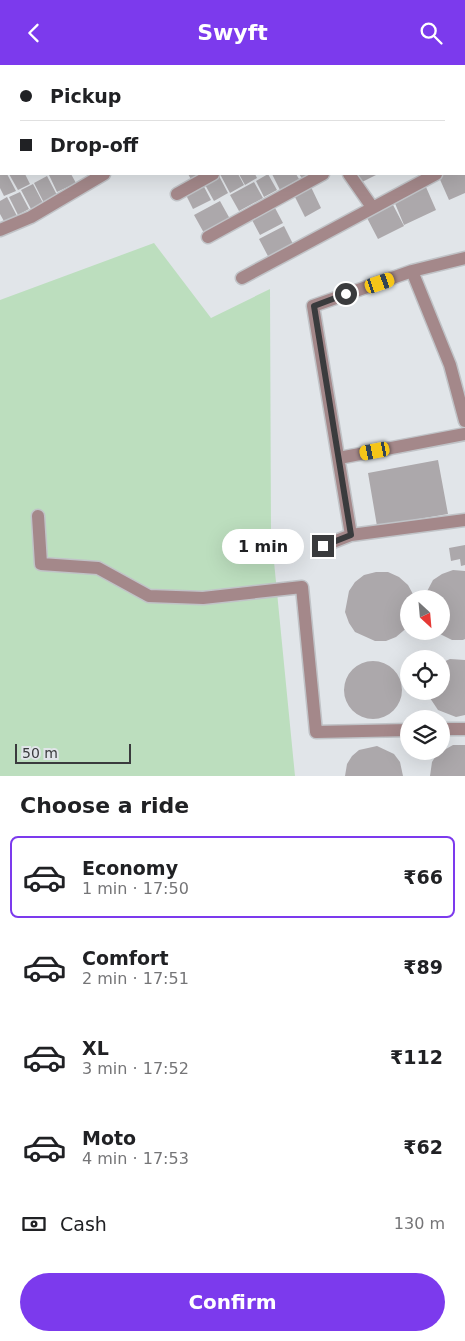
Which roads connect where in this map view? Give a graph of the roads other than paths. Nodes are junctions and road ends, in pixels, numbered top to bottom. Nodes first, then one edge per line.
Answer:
1 (102, 175) edge
2 (211, 175) edge
3 (321, 175) edge
4 (350, 175) edge
5 (434, 175) edge
6 (177, 194) dead end
7 (372, 207) junction
8 (0, 230) edge
9 (208, 237) dead end
10 (465, 258) edge
11 (412, 271) junction
12 (242, 278) dead end
13 (465, 421) edge
14 (465, 434) edge
15 (339, 458) junction
16 (38, 516) dead end
17 (465, 520) edge
18 (351, 535) junction
19 (323, 546) dead end
20 (450, 729) edge
21 (465, 729) edge
22 (400, 730) edge

1 - 8 street
2 - 6 street
3 - 9 street
4 - 7 street
5 - 7 street
7 - 12 street
10 - 11 street
11 - 13 street
11 - 15 street
14 - 15 street
15 - 18 street
16 - 22 street
17 - 18 street
18 - 19 street
20 - 21 street

